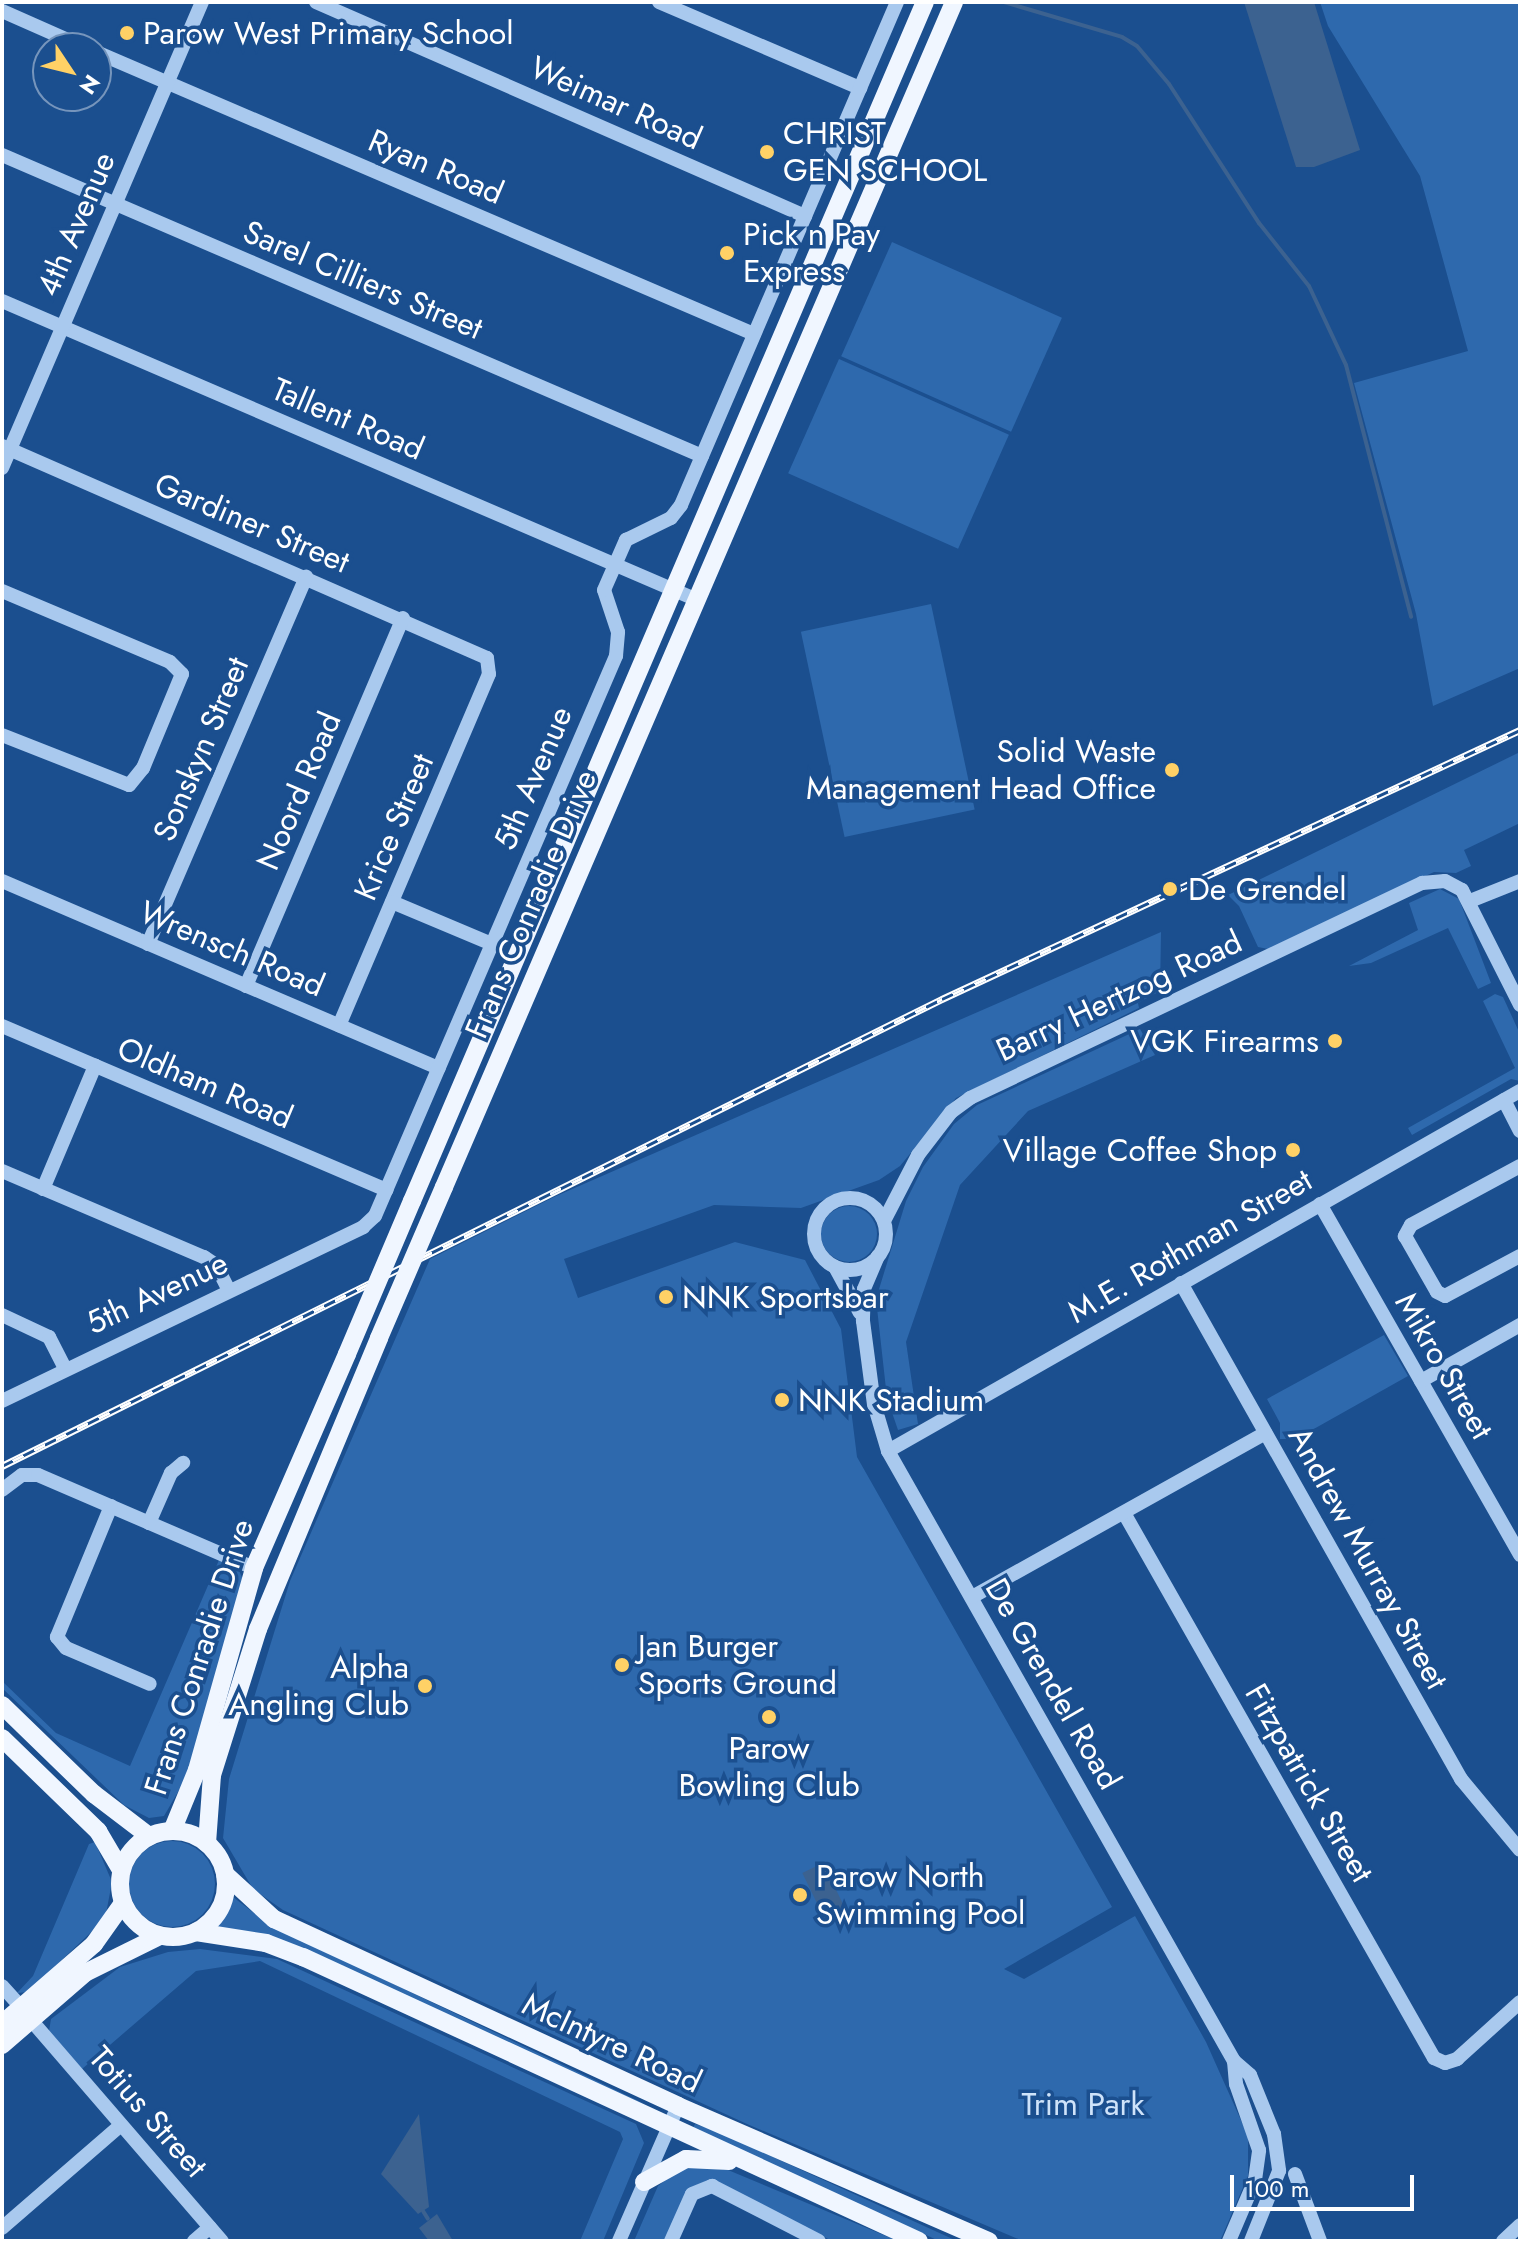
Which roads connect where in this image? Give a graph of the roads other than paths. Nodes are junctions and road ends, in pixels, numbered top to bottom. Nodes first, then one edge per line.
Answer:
1 (202, 2) edge
2 (316, 2) edge
3 (659, 2) edge
4 (897, 2) edge
5 (925, 2) edge
6 (954, 2) edge
7 (2, 11) edge
8 (50, 32) edge
9 (112, 59) edge
10 (168, 82) junction
11 (860, 88) junction
12 (2, 155) edge
13 (115, 203) junction
14 (805, 216) junction
15 (2, 301) edge
16 (62, 326) junction
17 (754, 334) junction
18 (6, 447) edge
19 (702, 456) junction
20 (2, 468) edge
21 (616, 565) junction
22 (306, 577) junction
23 (671, 589) junction
24 (2, 591) edge
25 (695, 599) junction
26 (403, 618) junction
27 (480, 651) joint
28 (2, 735) edge
29 (2, 881) edge
30 (1520, 881) edge
31 (1470, 901) junction
32 (392, 902) junction
33 (148, 944) junction
34 (492, 944) junction
35 (1514, 979) edge
36 (246, 986) junction
37 (1520, 1005) edge
38 (339, 1025) junction
39 (2, 1026) edge
40 (95, 1066) junction
41 (439, 1068) junction
42 (1520, 1091) edge
43 (1504, 1100) junction
44 (1520, 1131) edge
45 (1520, 1166) edge
46 (2, 1171) edge
47 (43, 1189) junction
48 (387, 1190) junction
49 (1320, 1204) junction
50 (884, 1221) junction
51 (878, 1256) junction
52 (1520, 1256) edge
53 (835, 1267) junction
54 (1181, 1283) junction
55 (229, 1290) junction
56 (2, 1315) edge
57 (863, 1321) junction
58 (1520, 1325) edge
59 (64, 1367) junction
60 (1421, 1381) junction
61 (2, 1401) edge
62 (1265, 1433) junction
63 (888, 1451) junction
64 (183, 1463) dead end
65 (2, 1490) edge
66 (111, 1506) junction
67 (1124, 1513) junction
68 (149, 1523) junction
69 (1520, 1555) edge
70 (254, 1568) junction
71 (972, 1597) junction
72 (150, 1684) dead end
73 (2, 1705) edge
74 (2, 1738) edge
75 (172, 1831) junction
76 (149, 1836) junction
77 (207, 1843) junction
78 (1520, 1850) edge
79 (121, 1870) junction
80 (225, 1874) junction
81 (123, 1903) junction
82 (196, 1932) junction
83 (160, 1936) junction
84 (2, 1986) edge
85 (1520, 2002) edge
86 (26, 2014) junction
87 (2, 2024) edge
88 (2, 2045) edge
89 (1234, 2061) junction
90 (678, 2106) junction
91 (121, 2125) junction
92 (669, 2126) junction
93 (751, 2166) junction
94 (1295, 2174) dead end
95 (644, 2182) junction
96 (1520, 2225) edge
97 (210, 2227) junction
98 (2, 2228) edge
99 (1231, 2237) edge
100 (1505, 2240) edge
101 (194, 2241) edge
102 (222, 2241) edge
103 (619, 2241) edge
104 (671, 2241) edge
105 (819, 2241) edge
106 (919, 2241) edge
107 (989, 2241) edge
108 (1250, 2241) edge
109 (1320, 2241) edge

1 - 10 street, 4th Avenue
2 - 14 street, Weimar Road
3 - 11 street
4 - 11 street, 5th Avenue
5 - 23 main road, Frans Conradie Drive
6 - 25 main road, Frans Conradie Drive
7 - 8 street
9 - 10 street, Ryan Road
10 - 13 street, 4th Avenue
10 - 17 street, Ryan Road
11 - 14 street, 5th Avenue
12 - 13 street, Sarel Cilliers Street
13 - 16 street, 4th Avenue
13 - 19 street, Sarel Cilliers Street
14 - 17 street, 5th Avenue
15 - 16 street, Tallent Road
16 - 18 street, 4th Avenue
16 - 21 street, Tallent Road
17 - 19 street, 5th Avenue
18 - 20 street, 4th Avenue
18 - 22 street, Gardiner Street
19 - 21 street, 5th Avenue
21 - 23 street, Tallent Road
21 - 34 street, 5th Avenue
22 - 26 street, Gardiner Street
22 - 33 street, Sonskyn Street
23 - 25 street, Tallent Road
23 - 70 main road, Frans Conradie Drive, bridge
24 - 28 street
25 - 77 main road, Frans Conradie Drive, bridge
26 - 27 street, Gardiner Street
26 - 36 street, Noord Road
27 - 32 street, Krice Street
29 - 33 street, Wrensch Road
30 - 31 street
31 - 35 street
31 - 50 street, Barry Hertzog Road
32 - 34 street
32 - 38 street, Krice Street
33 - 36 street, Wrensch Road
34 - 41 street, 5th Avenue
35 - 37 street
36 - 38 street, Wrensch Road
38 - 41 street, Wrensch Road
39 - 40 street, Oldham Road
40 - 47 street
40 - 48 street, Oldham Road
41 - 48 street, 5th Avenue
42 - 43 street, M.E. Rothman Street
43 - 44 street
43 - 49 street, M.E. Rothman Street
45 - 52 street
46 - 47 street
47 - 55 street
48 - 55 street, 5th Avenue
49 - 54 street, M.E. Rothman Street
49 - 60 street, Mikro Street
50 - 51 street
50 - 53 street
51 - 53 street
51 - 57 street, De Grendel Road
53 - 57 street, De Grendel Road
54 - 62 street, Andrew Murray Street
54 - 63 street, M.E. Rothman Street
55 - 59 street, 5th Avenue
56 - 59 street
57 - 63 street, De Grendel Road
58 - 60 street
59 - 61 street, 5th Avenue
60 - 69 street, Mikro Street
62 - 67 street
62 - 78 street, Andrew Murray Street
63 - 71 street, De Grendel Road
64 - 68 street
65 - 66 street
66 - 68 street
66 - 72 street
67 - 71 street
67 - 85 street, Fitzpatrick Street
68 - 70 street
70 - 75 main road, Frans Conradie Drive
71 - 89 street, De Grendel Road
73 - 76 main road
74 - 79 main road
75 - 76 main road
75 - 77 main road
76 - 79 main road
77 - 80 main road
79 - 81 main road
80 - 82 main road
80 - 90 main road, McIntyre Road
81 - 83 main road
81 - 86 main road
82 - 83 main road
82 - 92 main road, McIntyre Road
83 - 86 main road
84 - 86 street, Totius Street
86 - 87 main road
86 - 88 main road
86 - 91 street, Totius Street
89 - 99 street, De Grendel Road
89 - 108 street, De Grendel Road
90 - 92 street
90 - 107 main road, McIntyre Road
91 - 97 street, Totius Street
91 - 98 street
92 - 93 main road, McIntyre Road
92 - 95 street
93 - 95 main road
93 - 106 main road, McIntyre Road
94 - 109 street
95 - 103 street
96 - 100 street
97 - 101 street
97 - 102 street, Totius Street
99 - 108 street
104 - 105 street

